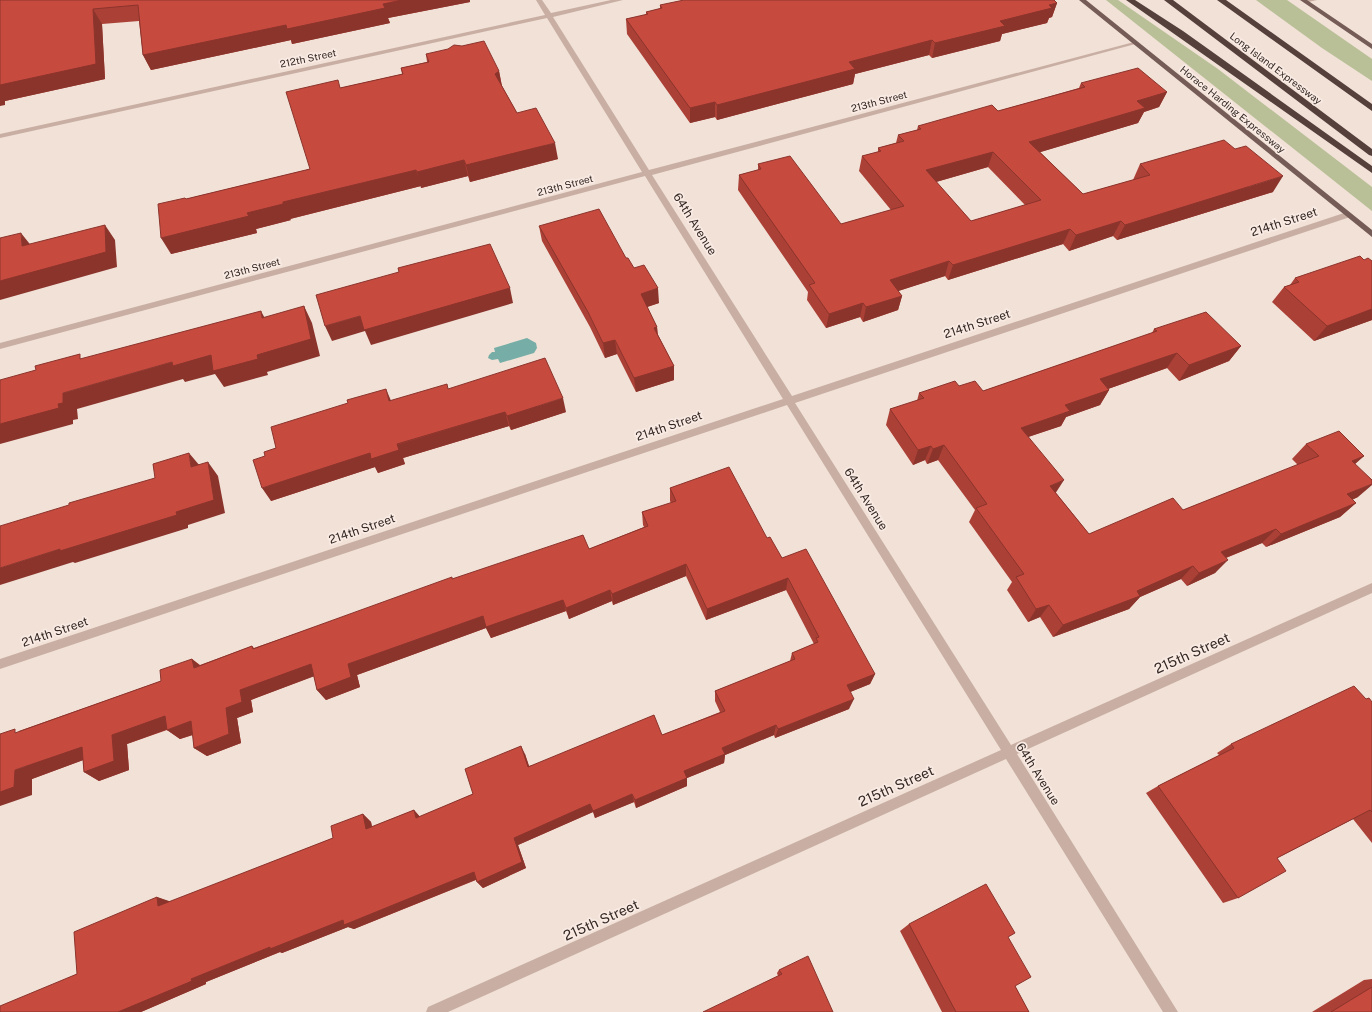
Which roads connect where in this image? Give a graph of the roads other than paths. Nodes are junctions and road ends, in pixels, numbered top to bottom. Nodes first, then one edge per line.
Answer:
1 (539, 0) edge
2 (620, 0) edge
3 (1082, 0) edge
4 (1130, 0) edge
5 (1168, 0) edge
6 (1221, 0) edge
7 (1234, 0) edge
8 (1314, 0) edge
9 (1304, 1) edge
10 (549, 16) junction
11 (1136, 44) junction
12 (1372, 47) edge
13 (1324, 73) junction
14 (1372, 108) edge
15 (0, 136) edge
16 (1372, 153) edge
17 (1372, 170) edge
18 (648, 173) junction
19 (1348, 215) junction
20 (1372, 234) edge
21 (0, 346) edge
22 (789, 400) junction
23 (1372, 588) edge
24 (0, 664) edge
25 (1009, 752) junction
26 (433, 1012) edge
27 (1171, 1012) edge

1 - 10 street, 64th Avenue
2 - 10 street, 212th Street
3 - 11 main road, Horace Harding Expressway
4 - 17 highway
5 - 16 highway, Long Island Expressway
6 - 13 highway, Long Island Expressway
7 - 13 highway
8 - 9 street
9 - 12 main road
10 - 15 street, 212th Street
10 - 18 street, 64th Avenue
11 - 18 street, 213th Street
11 - 19 main road, Horace Harding Expressway
13 - 14 highway, Long Island Expressway
18 - 21 street, 213th Street
18 - 22 street, 64th Avenue
19 - 20 main road, Horace Harding Expressway
19 - 22 street, 214th Street
22 - 24 street, 214th Street
22 - 25 street, 64th Avenue
23 - 25 street, 215th Street
25 - 26 street, 215th Street
25 - 27 street, 64th Avenue

